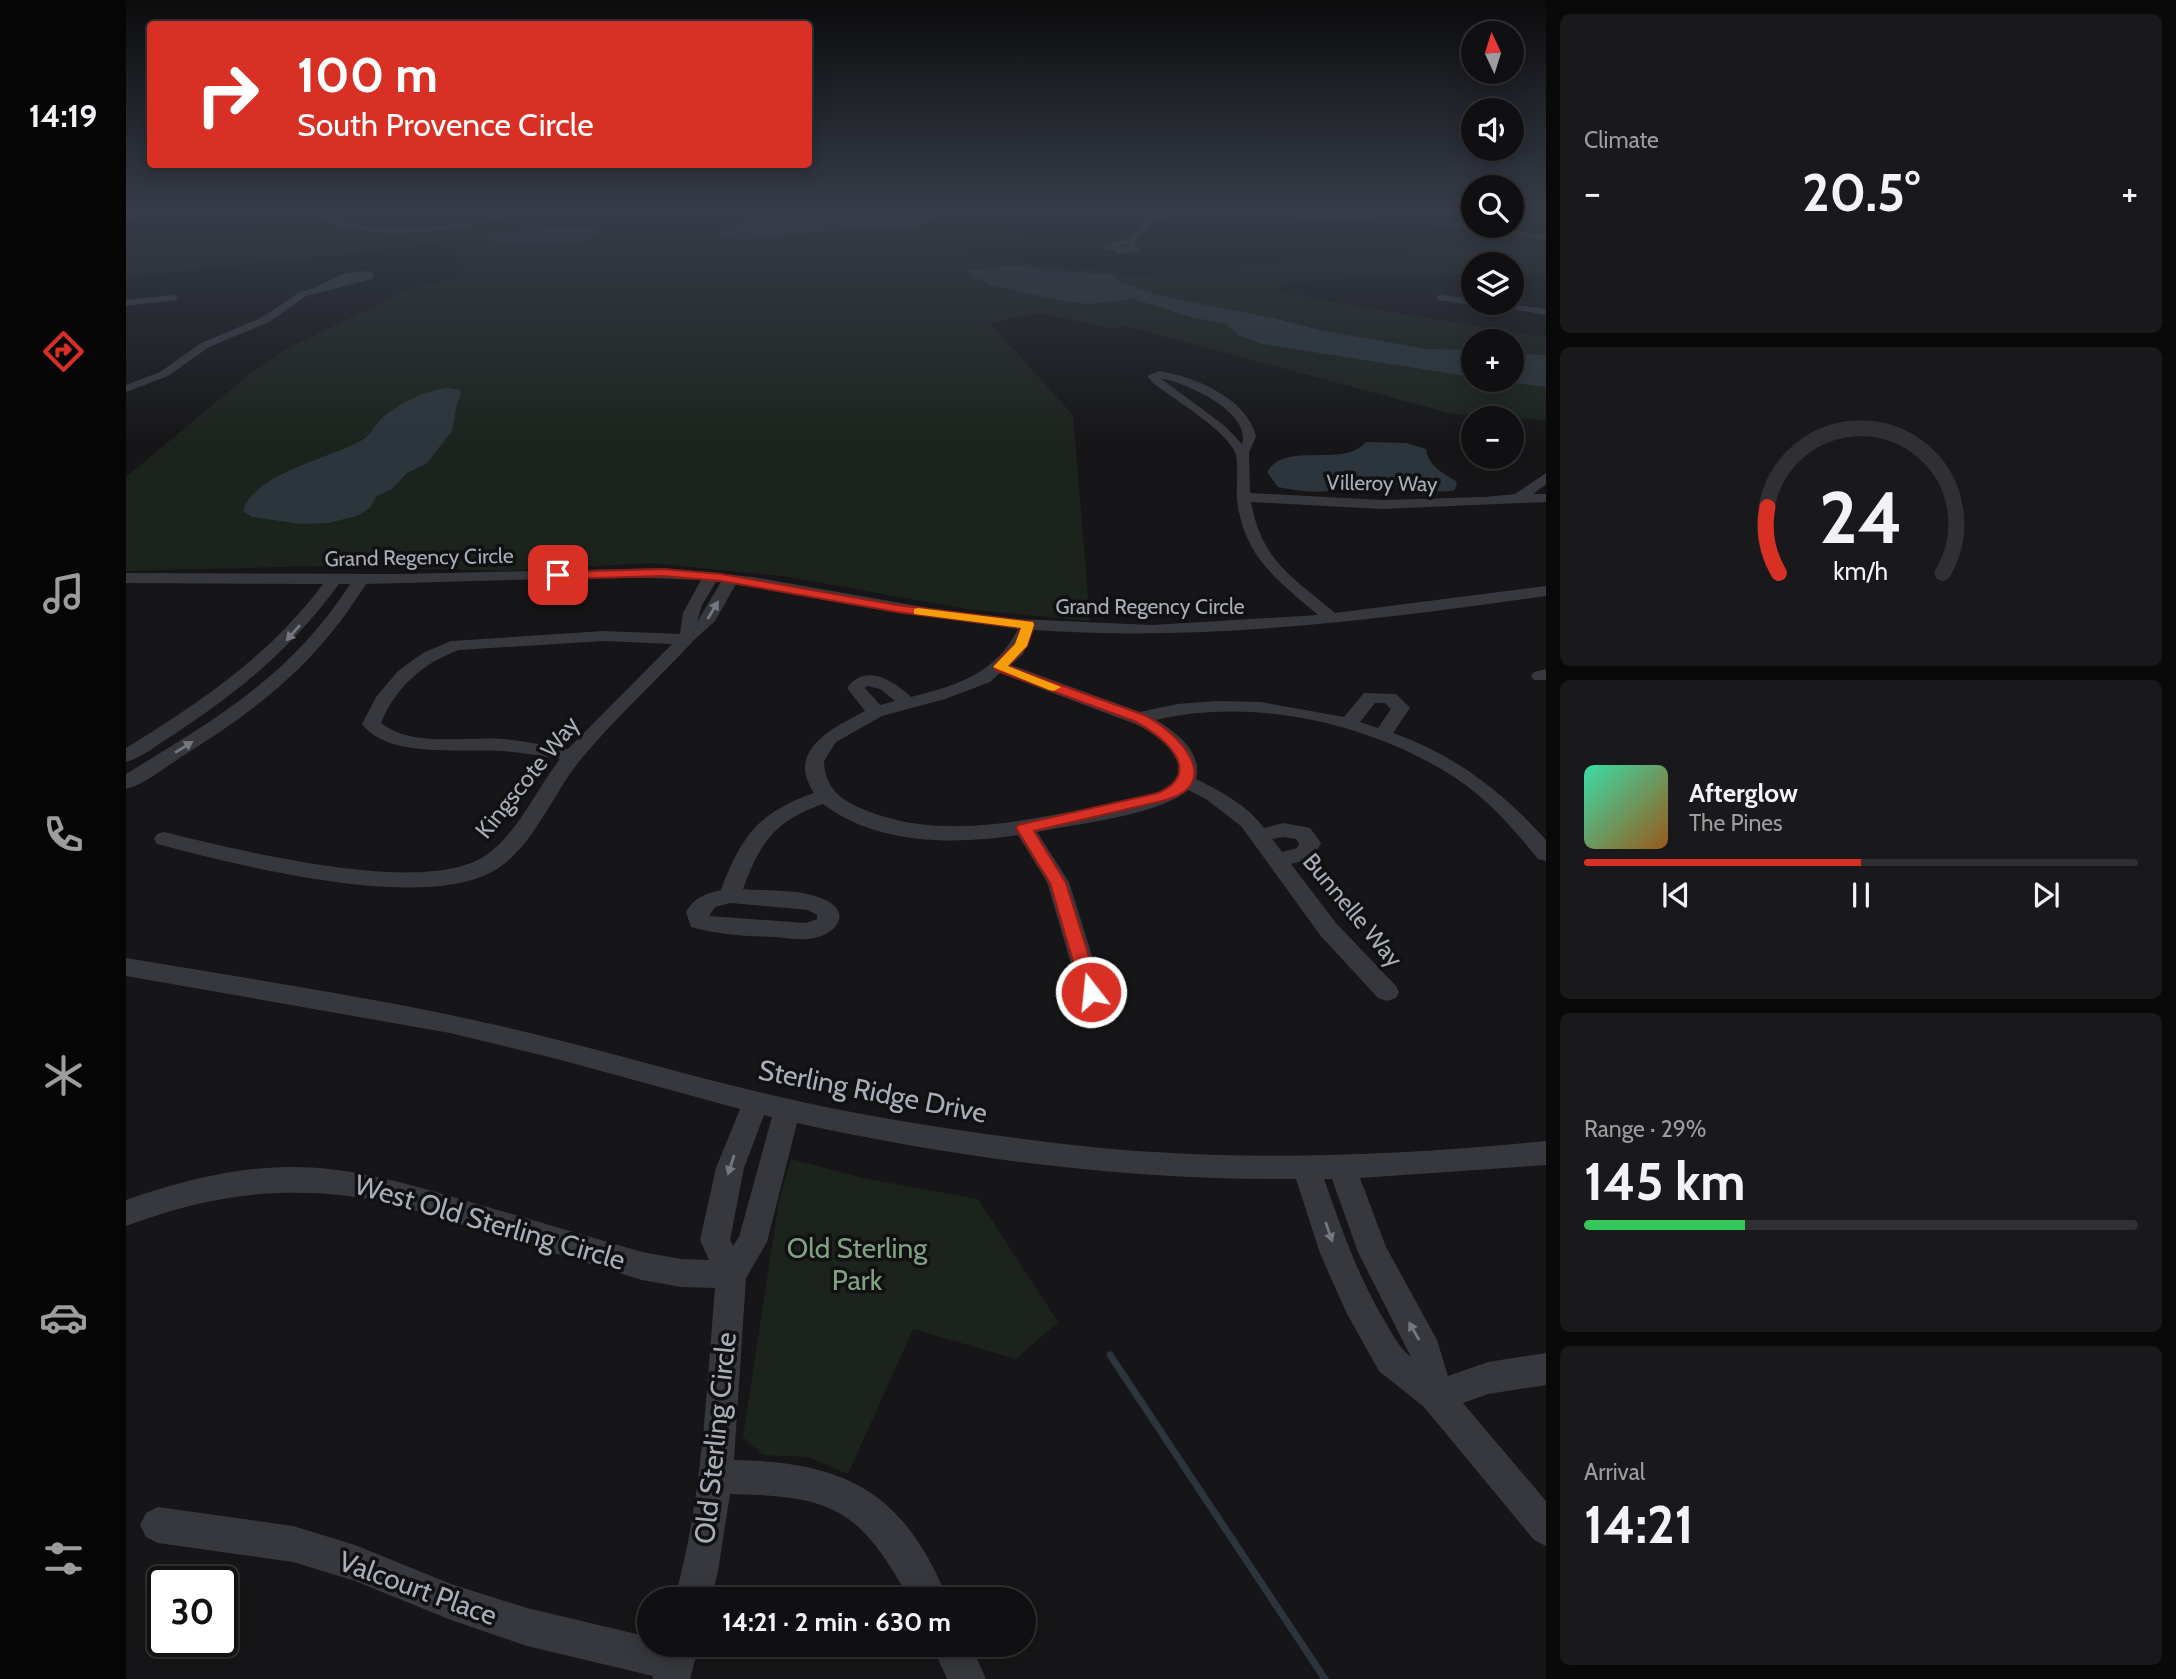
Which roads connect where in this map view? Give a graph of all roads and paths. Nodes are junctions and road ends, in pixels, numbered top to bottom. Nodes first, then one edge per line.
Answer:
1 (318, 289) dead end
2 (173, 298) dead end
3 (1440, 299) dead end
4 (1461, 301) edge
5 (1546, 301) edge
6 (126, 303) edge
7 (1524, 308) edge
8 (1528, 309) junction
9 (1546, 312) edge
10 (126, 389) edge
11 (1243, 453) junction
12 (1546, 477) edge
13 (1245, 497) junction
14 (1519, 498) junction
15 (1546, 498) edge
16 (1275, 570) junction
17 (711, 577) junction
18 (126, 578) edge
19 (362, 578) junction
20 (335, 579) junction
21 (731, 579) junction
22 (1546, 591) edge
23 (1333, 620) junction
24 (1311, 623) junction
25 (1020, 624) junction
26 (687, 637) junction
27 (1002, 663) junction
28 (907, 703) junction
29 (876, 712) junction
30 (1139, 718) junction
31 (1348, 724) junction
32 (1382, 735) junction
33 (573, 755) junction
34 (126, 756) edge
35 (1185, 781) junction
36 (126, 783) edge
37 (825, 796) junction
38 (1024, 828) junction
39 (1260, 835) junction
40 (164, 839) dead end
41 (1546, 853) edge
42 (1278, 860) junction
43 (730, 895) junction
44 (126, 967) edge
45 (201, 980) junction
46 (126, 982) edge
47 (1091, 992) dead end
48 (1387, 992) dead end
49 (756, 1102) junction
50 (787, 1109) junction
51 (1546, 1153) edge
52 (1306, 1168) junction
53 (1342, 1168) junction
54 (126, 1213) edge
55 (732, 1275) junction
56 (1546, 1369) edge
57 (1436, 1396) junction
58 (716, 1477) junction
59 (158, 1525) dead end
60 (1546, 1528) edge
61 (696, 1587) edge
62 (923, 1587) edge
63 (957, 1657) edge
64 (675, 1662) edge
65 (967, 1679) edge

1 - 10 street
2 - 6 street
3 - 4 street
5 - 8 street
7 - 8 street
8 - 9 street
11 - 11 street
11 - 13 street
12 - 14 street
13 - 14 street, Villeroy Way
13 - 16 street
14 - 15 street, Villeroy Way
16 - 23 street
16 - 24 street
17 - 19 street, Grand Regency Circle
17 - 21 street, Grand Regency Circle
17 - 26 street, Kingscote Way
18 - 20 street, Grand Regency Circle
19 - 20 street, Grand Regency Circle
36 -> 19 street
20 -> 34 street
21 - 25 street, Grand Regency Circle
26 -> 21 street, Kingscote Way
22 - 23 street, Grand Regency Circle
23 - 24 street, Grand Regency Circle
24 - 25 street, Grand Regency Circle
25 - 27 street
26 - 33 street, Kingscote Way
26 - 33 street
27 - 28 street
27 - 30 street
28 - 29 street
28 - 29 street
29 - 37 street
30 - 31 street
30 - 35 street
31 - 32 street
31 - 32 street
32 - 41 street
33 - 40 street, Kingscote Way
35 - 38 street
35 - 39 street, Bunnelle Way
37 - 38 street
37 - 43 street
38 - 47 street
39 - 42 street, Bunnelle Way
39 - 42 street, Bunnelle Way
42 - 48 street, Bunnelle Way
43 - 43 street
44 - 45 street, Sterling Ridge Drive
45 - 46 street, Sterling Ridge Drive
45 - 49 street, Sterling Ridge Drive
49 - 50 street, Sterling Ridge Drive
49 -> 55 street
50 - 52 street, Sterling Ridge Drive
50 - 55 street, Old Sterling Circle
51 - 53 street, Sterling Ridge Drive
52 - 53 street, Sterling Ridge Drive
52 -> 57 street
57 -> 53 street
54 - 55 street, West Old Sterling Circle
55 - 58 street, Old Sterling Circle
56 - 57 street
57 - 60 street
58 - 61 street, Old Sterling Circle
58 - 62 street
59 - 64 street, Valcourt Place
63 - 65 street

